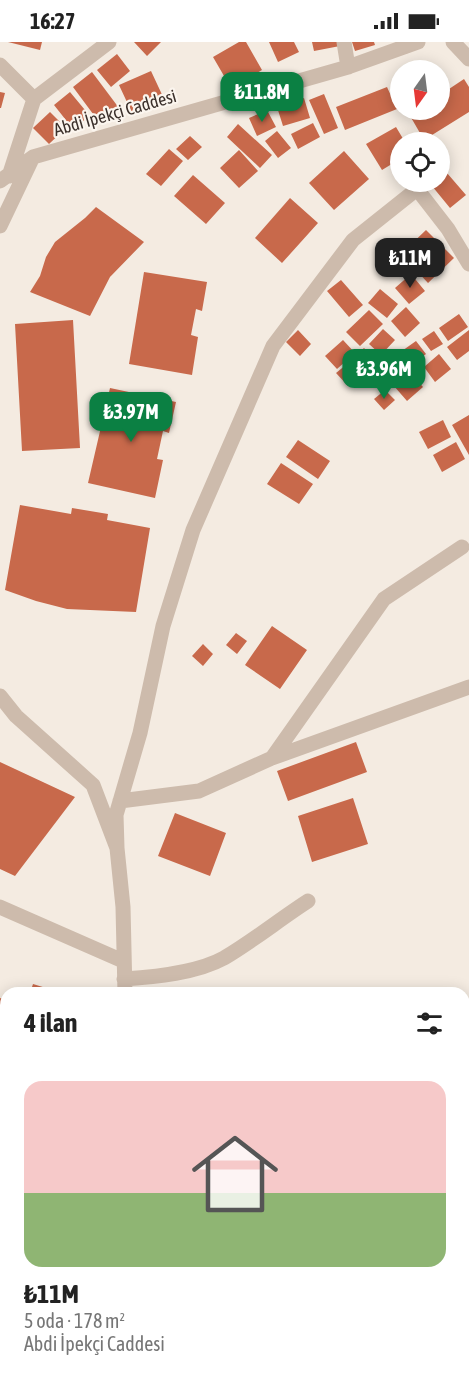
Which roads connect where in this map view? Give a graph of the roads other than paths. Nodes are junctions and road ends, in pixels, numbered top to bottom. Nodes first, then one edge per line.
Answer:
1 (109, 42) edge
2 (344, 42) edge
3 (418, 42) edge
4 (453, 42) edge
5 (469, 59) edge
6 (0, 65) edge
7 (348, 67) junction
8 (34, 99) junction
9 (33, 157) junction
10 (4, 178) edge
11 (0, 226) edge
12 (469, 264) edge
13 (462, 547) dead end
14 (469, 687) edge
15 (0, 696) edge
16 (272, 758) junction
17 (120, 801) junction
18 (117, 848) junction
19 (308, 901) dead end
20 (0, 907) edge
21 (123, 961) junction
22 (125, 986) edge

1 - 8 street
2 - 7 street
3 - 7 street, Abdi İpekçi Caddesi
4 - 5 street
6 - 8 street
7 - 9 street, Abdi İpekçi Caddesi
8 - 10 street
9 - 10 street, Abdi İpekçi Caddesi
9 - 11 street
12 - 17 street
13 - 16 street
14 - 16 street
15 - 18 street
16 - 17 street
17 - 18 street
18 - 21 street
19 - 22 street
20 - 21 street
21 - 22 street

